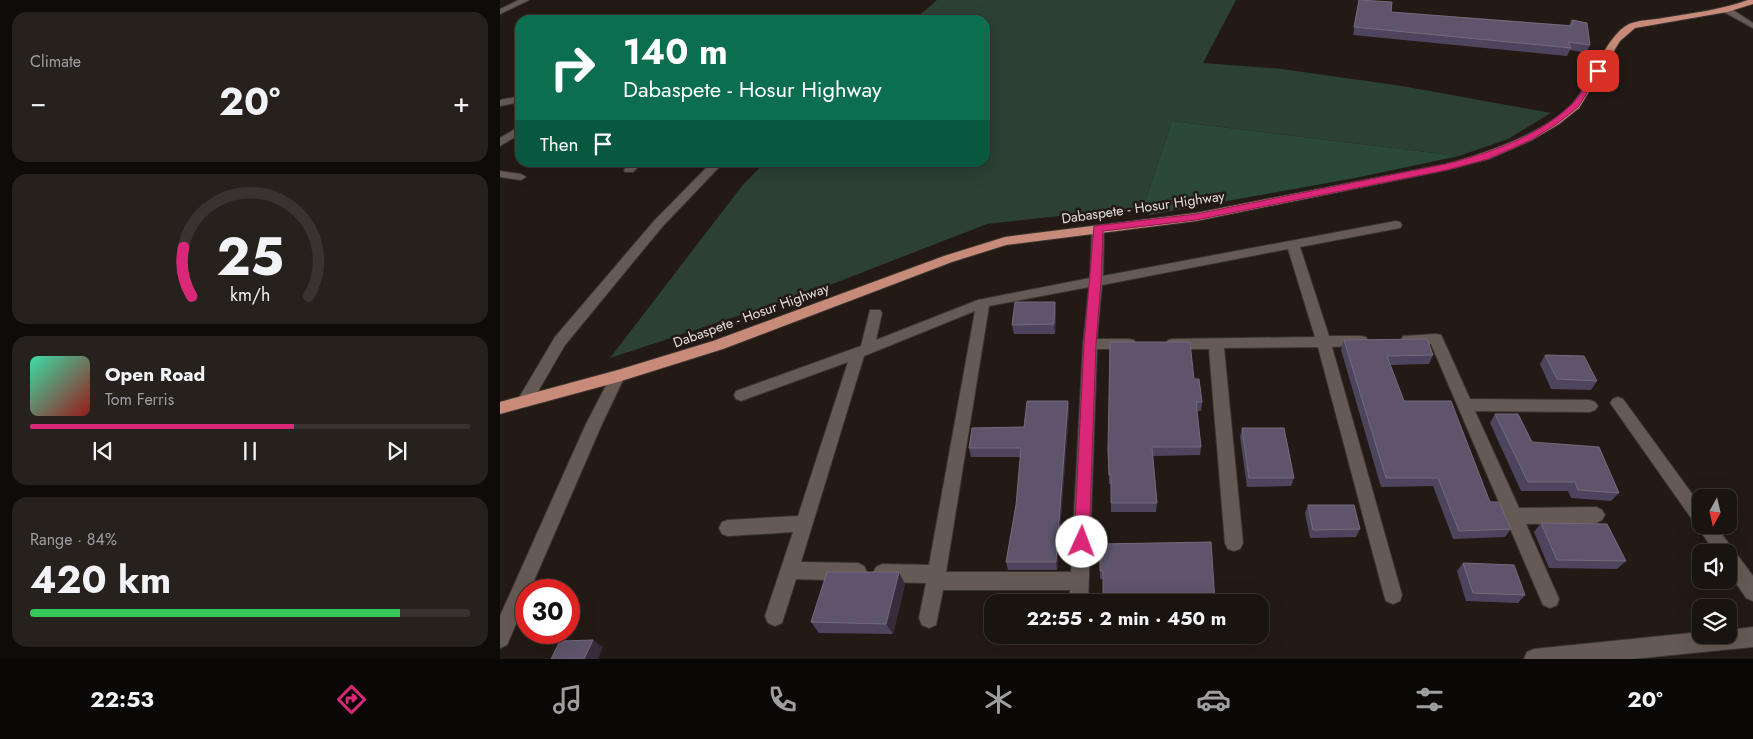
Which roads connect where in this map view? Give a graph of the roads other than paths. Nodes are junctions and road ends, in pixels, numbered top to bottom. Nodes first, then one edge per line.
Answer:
1 (525, 0) edge
2 (1753, 1) edge
3 (1727, 10) junction
4 (500, 12) edge
5 (1753, 26) edge
6 (515, 100) edge
7 (500, 103) edge
8 (515, 132) edge
9 (500, 143) edge
10 (632, 167) edge
11 (714, 167) edge
12 (629, 170) dead end
13 (500, 174) edge
14 (521, 177) dead end
15 (1396, 225) dead end
16 (1098, 229) junction
17 (1293, 245) junction
18 (1096, 281) junction
19 (983, 303) junction
20 (875, 313) dead end
21 (1398, 340) edge
22 (1380, 341) edge
23 (1216, 343) junction
24 (1324, 343) junction
25 (1090, 344) junction
26 (863, 351) junction
27 (618, 376) junction
28 (740, 395) dead end
29 (525, 401) junction
30 (1618, 403) dead end
31 (1464, 405) junction
32 (1590, 406) dead end
33 (500, 408) edge
34 (1692, 507) edge
35 (1596, 515) dead end
36 (1513, 516) junction
37 (804, 523) junction
38 (728, 528) dead end
39 (1234, 542) dead end
40 (1737, 569) edge
41 (789, 570) junction
42 (936, 578) junction
43 (1080, 581) junction
44 (1753, 592) edge
45 (1079, 594) edge
46 (1393, 595) dead end
47 (1550, 598) dead end
48 (775, 616) dead end
49 (929, 618) dead end
50 (1753, 637) edge
51 (500, 638) edge
52 (1671, 652) edge
53 (1534, 659) edge

1 - 4 street
2 - 3 highway, Dabaspete - Hosur Highway
3 - 5 street
3 - 16 highway, Dabaspete - Hosur Highway
6 - 7 street
8 - 9 street
10 - 12 street
11 - 29 street
13 - 14 street
15 - 17 street
16 - 18 street
16 - 27 highway, Dabaspete - Hosur Highway
17 - 18 street
17 - 24 street
18 - 19 street
18 - 25 street
19 - 26 street
19 - 42 street
20 - 26 street
21 - 31 street
22 - 24 street
23 - 24 street
23 - 25 street
23 - 39 street
24 - 46 street
25 - 43 street
26 - 28 street
26 - 37 street
27 - 29 highway, Dabaspete - Hosur Highway
27 - 51 street
29 - 33 highway, Dabaspete - Hosur Highway
30 - 34 street
31 - 32 street
31 - 36 street
35 - 36 street
36 - 47 street
37 - 38 street
37 - 41 street
40 - 44 street
41 - 42 street
41 - 48 street
42 - 43 street
42 - 49 street
43 - 45 street
50 - 52 street
52 - 53 street

